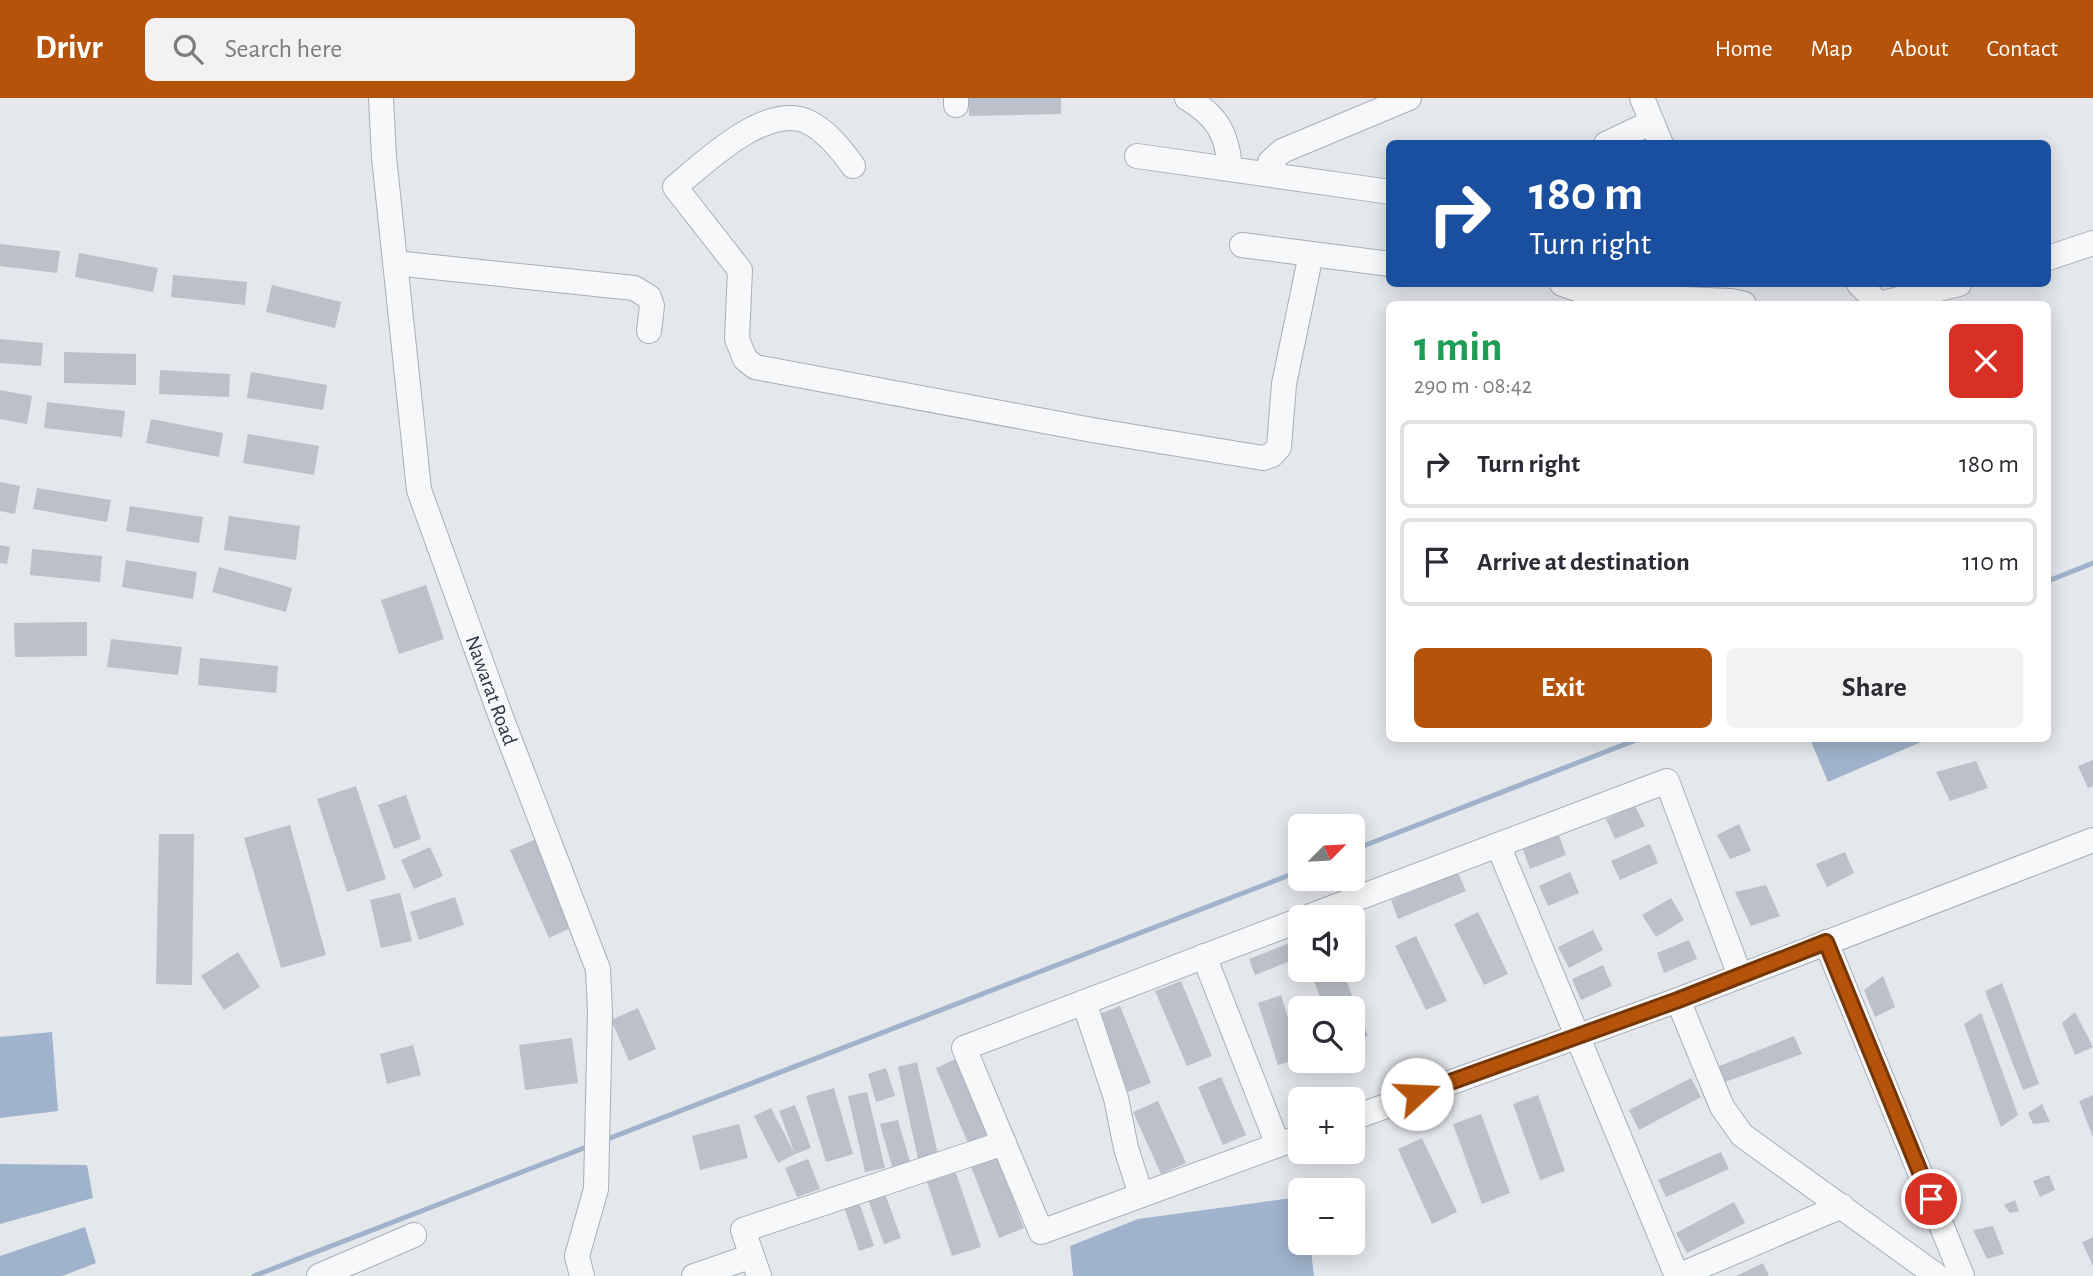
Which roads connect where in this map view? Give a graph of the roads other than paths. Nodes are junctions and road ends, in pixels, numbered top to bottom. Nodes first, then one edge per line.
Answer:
1 (381, 98) edge
2 (1187, 98) edge
3 (1409, 98) edge
4 (1642, 98) edge
5 (1656, 133) edge
6 (1624, 140) edge
7 (1137, 156) dead end
8 (853, 166) dead end
9 (1230, 167) junction
10 (1268, 173) junction
11 (1386, 191) edge
12 (2093, 243) edge
13 (1242, 245) dead end
14 (1311, 254) junction
15 (2051, 257) edge
16 (395, 263) junction
17 (1386, 263) edge
18 (1571, 287) edge
19 (1862, 287) edge
20 (1947, 287) edge
21 (1731, 301) edge
22 (1876, 301) edge
23 (1891, 301) edge
24 (649, 331) dead end
25 (2093, 840) edge
26 (1498, 845) junction
27 (1340, 905) edge
28 (1288, 925) edge
29 (1826, 942) junction
30 (1204, 957) junction
31 (1740, 976) junction
32 (1678, 1000) junction
33 (1083, 1002) junction
34 (1578, 1036) junction
35 (1365, 1114) edge
36 (1288, 1139) edge
37 (1288, 1141) edge
38 (1004, 1143) junction
39 (1141, 1195) junction
40 (1842, 1206) junction
41 (414, 1235) dead end
42 (755, 1266) edge
43 (319, 1276) edge
44 (582, 1276) edge
45 (694, 1276) edge
46 (1677, 1276) edge
47 (1937, 1276) edge
48 (1962, 1276) edge

1 - 16 street, Nawarat Road
2 - 9 street
3 - 10 street
4 - 5 street
5 - 6 street
7 - 9 street
8 - 14 street
9 - 10 street
10 - 11 street
12 - 15 street
13 - 14 street
14 - 17 street
16 - 24 street
16 - 44 street, Nawarat Road
18 - 21 street
19 - 22 street
20 - 23 street
25 - 29 street
26 - 27 street
26 - 31 street
26 - 34 street
28 - 30 street
29 - 31 street
29 - 48 street
30 - 33 street
30 - 36 street
31 - 32 street
32 - 34 street
32 - 40 street
33 - 38 street
33 - 39 street
34 - 35 street
34 - 46 street
37 - 39 street
38 - 39 street
38 - 42 street
40 - 46 street
40 - 47 street
41 - 43 street
42 - 45 street

